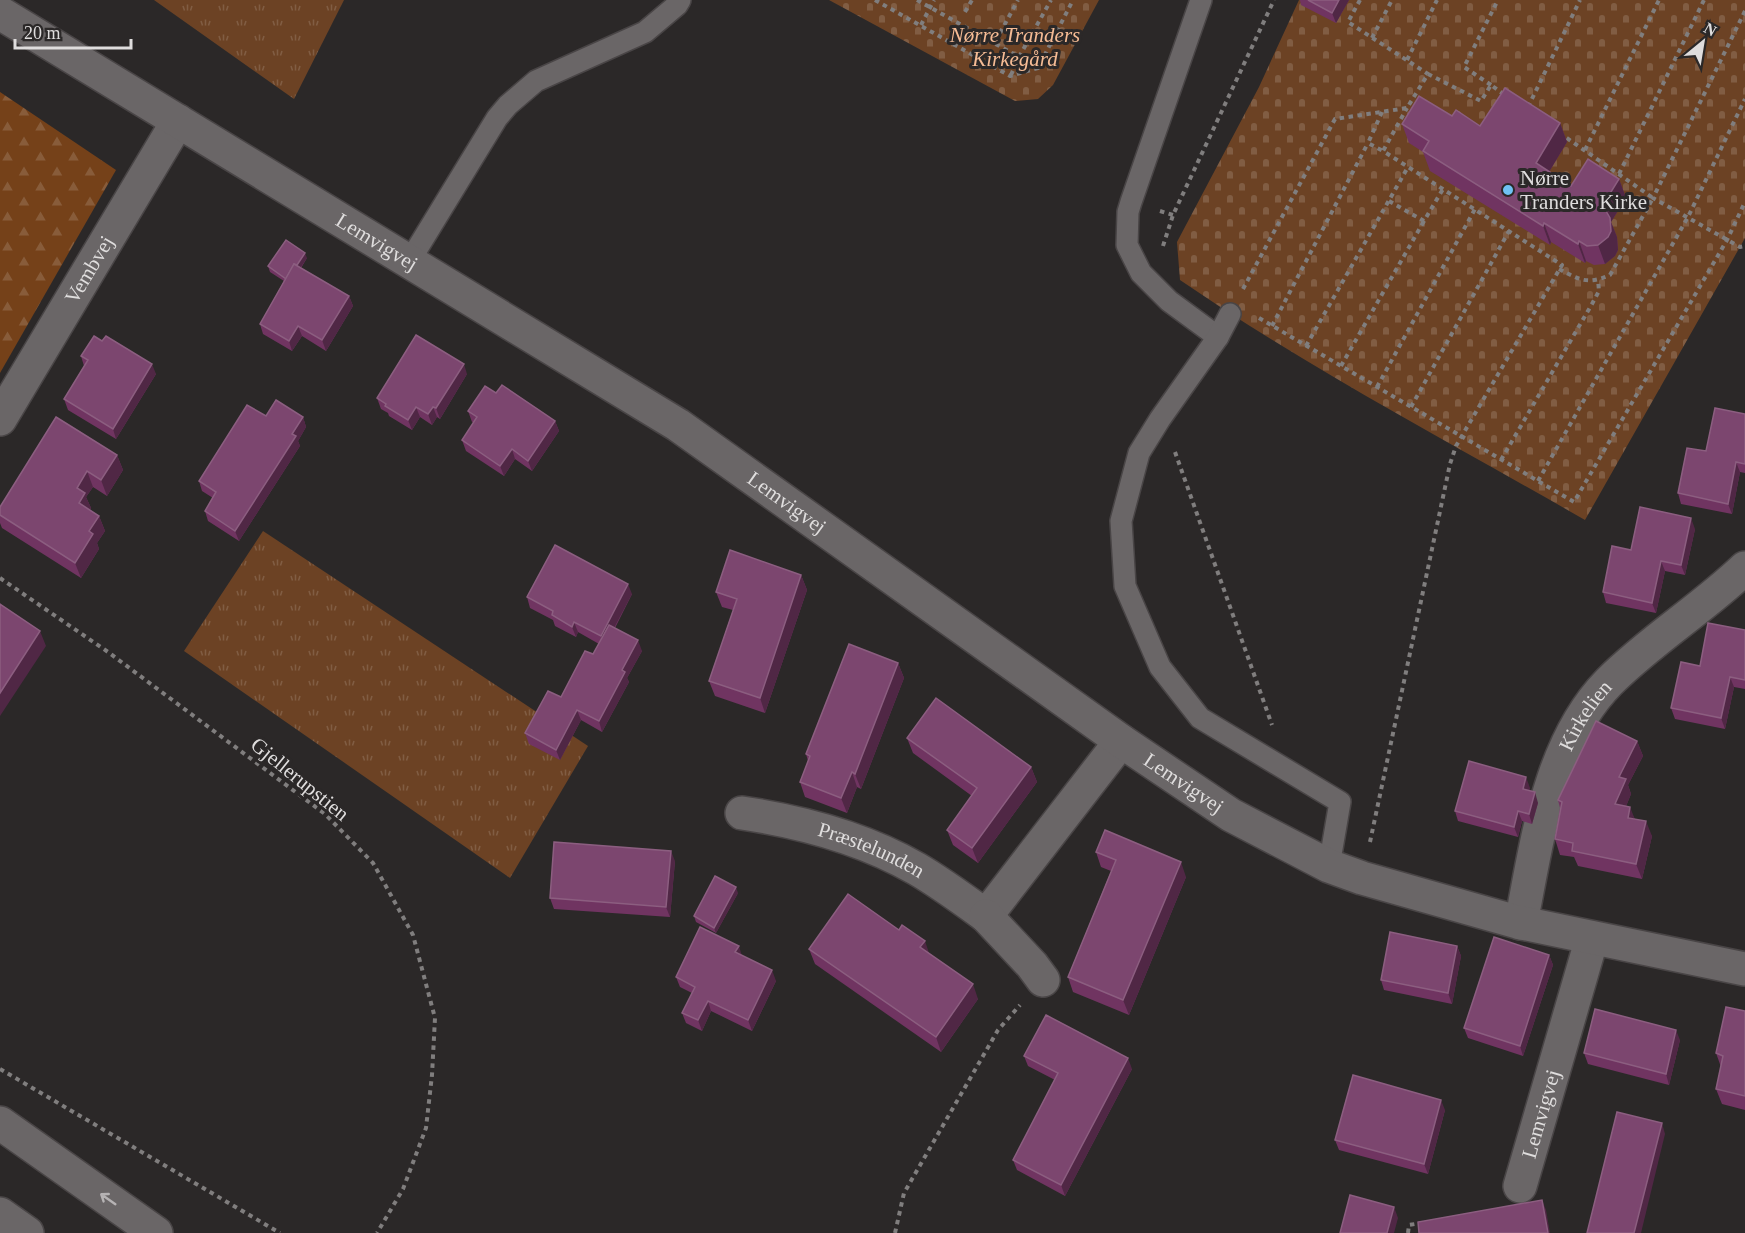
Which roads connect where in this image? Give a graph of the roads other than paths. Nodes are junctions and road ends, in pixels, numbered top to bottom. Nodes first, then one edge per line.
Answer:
1 (680, 0) edge
2 (1201, 0) edge
3 (0, 13) edge
4 (178, 121) junction
5 (409, 262) junction
6 (1232, 309) road end
7 (1218, 337) junction
8 (0, 419) edge
9 (1745, 568) edge
10 (1121, 741) junction
11 (742, 813) dead end
12 (1329, 866) junction
13 (987, 916) junction
14 (1521, 922) junction
15 (1592, 938) junction
16 (1745, 969) edge
17 (1042, 980) road end
18 (0, 1124) edge
19 (1520, 1186) dead end
20 (0, 1214) edge
21 (27, 1233) edge
22 (156, 1233) edge

1 - 5 lane
2 - 7 lane
3 - 4 street, Lemvigvej
4 - 5 street, Lemvigvej
4 - 8 street, Vembvej
5 - 10 street, Lemvigvej
6 - 7 lane
7 - 12 lane
9 - 14 street, Kirkelien
10 - 12 street, Lemvigvej
10 - 13 street
11 - 13 street, Præstelunden
12 - 14 street, Lemvigvej
13 - 17 street, Præstelunden
14 - 15 street, Lemvigvej
15 - 16 street, Lemvigvej
15 - 19 street, Lemvigvej
22 -> 18 street
20 - 21 street

